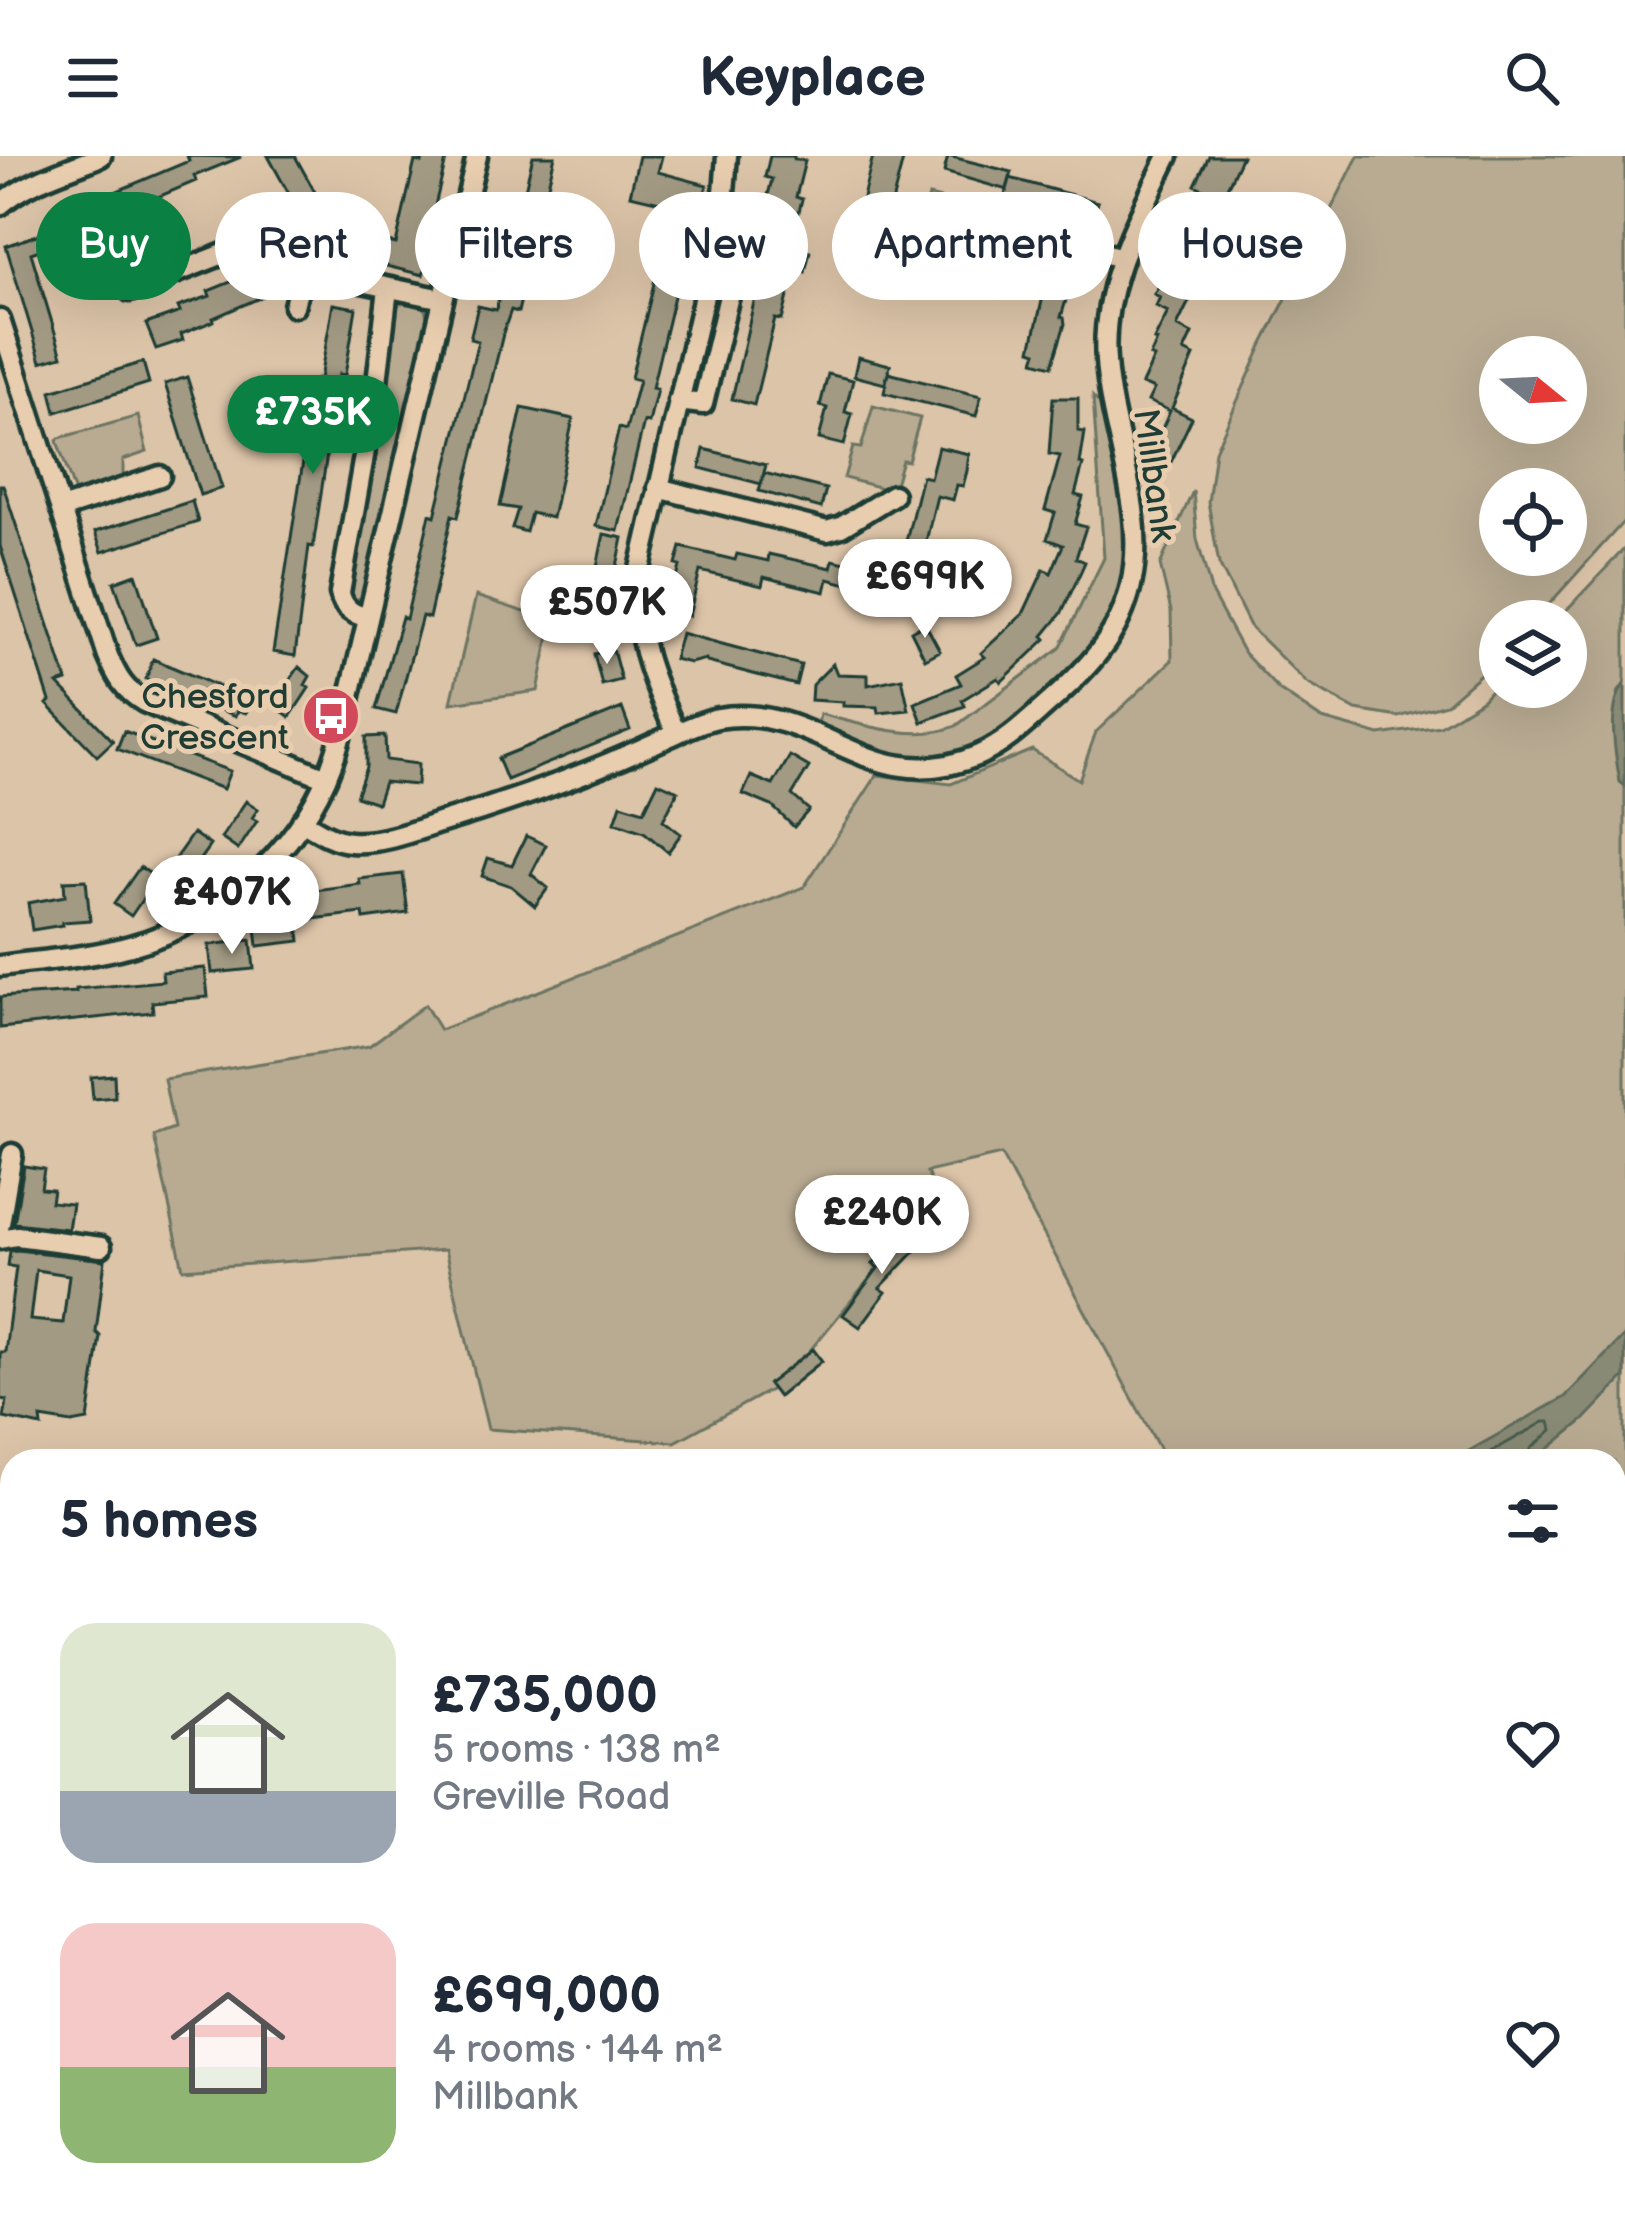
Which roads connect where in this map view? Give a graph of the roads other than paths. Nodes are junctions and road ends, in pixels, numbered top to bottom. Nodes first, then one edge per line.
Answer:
1 (100, 156) edge
2 (477, 156) edge
3 (727, 156) edge
4 (1168, 156) edge
5 (468, 192) edge
6 (0, 205) edge
7 (1114, 255) edge
8 (1121, 257) junction
9 (297, 300) edge
10 (387, 300) edge
11 (443, 300) edge
12 (295, 307) dead end
13 (0, 320) edge
14 (160, 476) dead end
15 (658, 488) junction
16 (893, 495) dead end
17 (61, 508) junction
18 (368, 618) junction
19 (676, 733) junction
20 (326, 778) junction
21 (302, 821) junction
22 (0, 965) edge
23 (12, 1154) dead end
24 (0, 1224) edge
25 (0, 1239) edge
26 (101, 1247) dead end

1 - 6 street
2 - 5 street
3 - 15 street
4 - 8 street, Millbank
7 - 8 street
8 - 19 street, Millbank
9 - 12 street
10 - 18 street
11 - 18 street
13 - 17 street
14 - 17 street
15 - 16 street
15 - 19 street
17 - 20 street
18 - 20 street
19 - 21 street, Millbank
20 - 21 street
21 - 22 street
23 - 24 street
25 - 26 street

